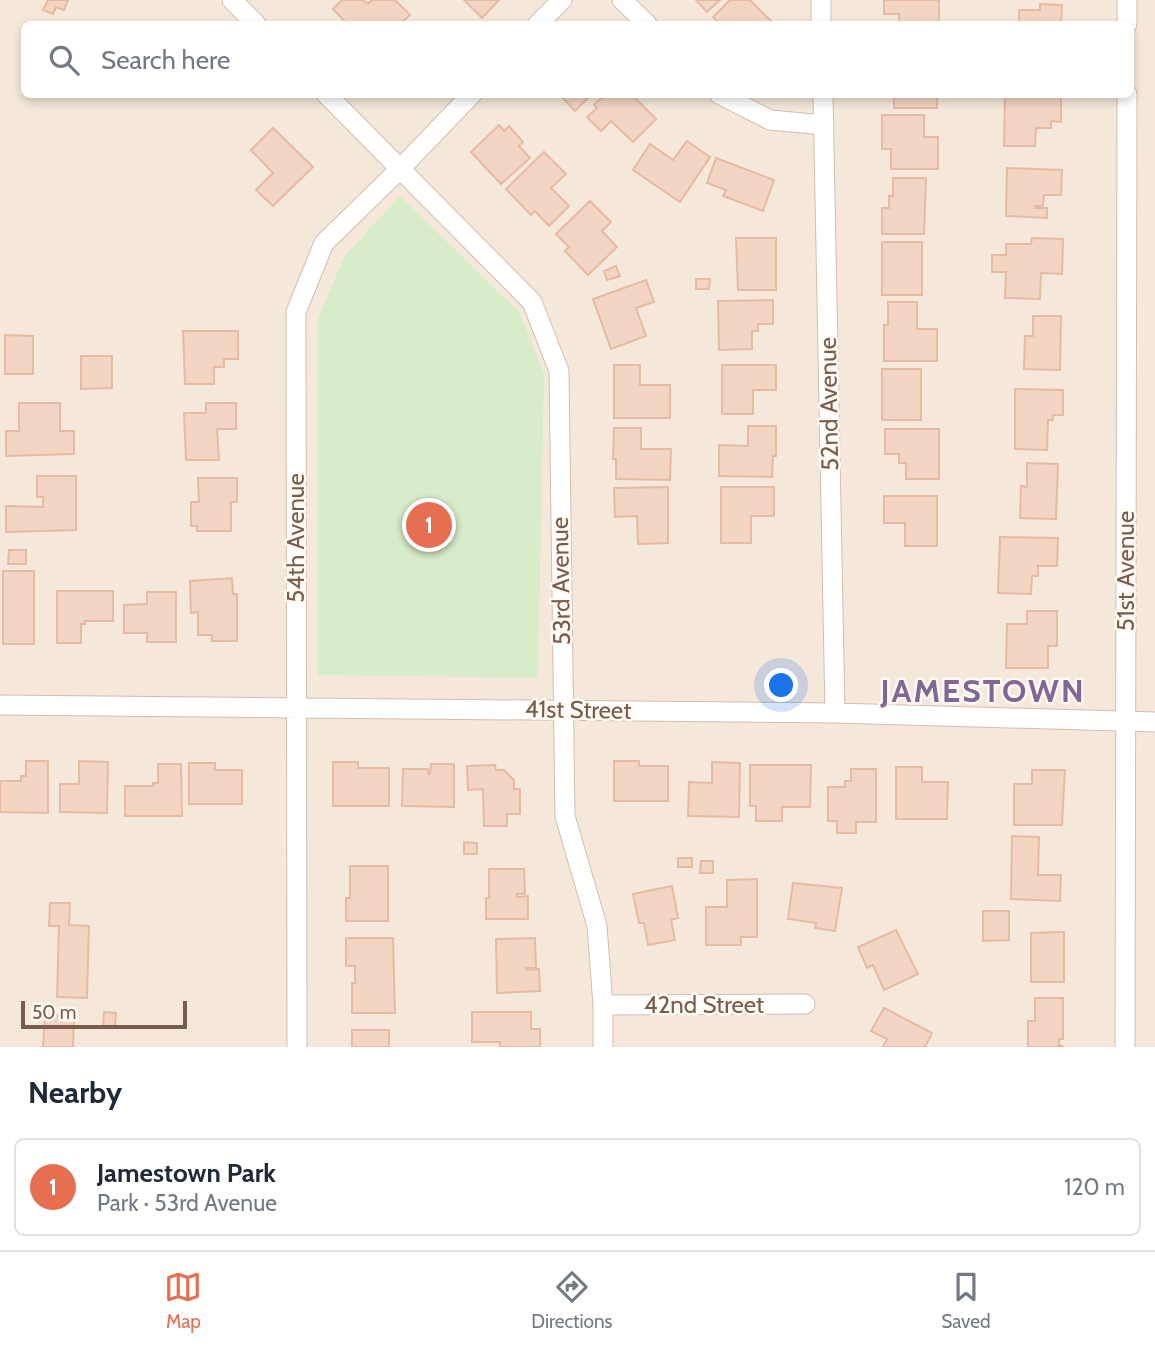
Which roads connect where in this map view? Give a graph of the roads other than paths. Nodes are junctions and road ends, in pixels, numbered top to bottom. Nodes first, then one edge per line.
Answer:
1 (232, 0) edge
2 (562, 0) edge
3 (622, 0) edge
4 (821, 0) edge
5 (1127, 0) edge
6 (253, 21) edge
7 (541, 21) edge
8 (644, 21) edge
9 (821, 21) edge
10 (1127, 21) edge
11 (330, 98) edge
12 (468, 98) edge
13 (727, 98) edge
14 (823, 98) edge
15 (1127, 98) edge
16 (824, 125) junction
17 (400, 169) junction
18 (0, 705) edge
19 (295, 707) junction
20 (562, 709) junction
21 (835, 713) junction
22 (1125, 722) junction
23 (1155, 722) edge
24 (805, 1004) dead end
25 (603, 1005) junction
26 (297, 1047) edge
27 (603, 1047) edge
28 (1125, 1047) edge

1 - 6 street
2 - 7 street
3 - 8 street
4 - 9 street
5 - 10 street
11 - 17 street, 53rd Avenue
12 - 17 street, 54th Avenue
13 - 16 street
14 - 16 street, 52nd Avenue
15 - 22 street, 51st Avenue
16 - 21 street, 52nd Avenue
17 - 19 street, 54th Avenue
17 - 20 street, 53rd Avenue
18 - 19 street, 41st Street
19 - 20 street, 41st Street
19 - 26 street, 54th Avenue
20 - 21 street, 41st Street
20 - 25 street, 53rd Avenue
21 - 22 street, 41st Street
22 - 23 street, 41st Street
22 - 28 street, 51st Avenue
24 - 25 street, 42nd Street
25 - 27 street, 53rd Avenue

